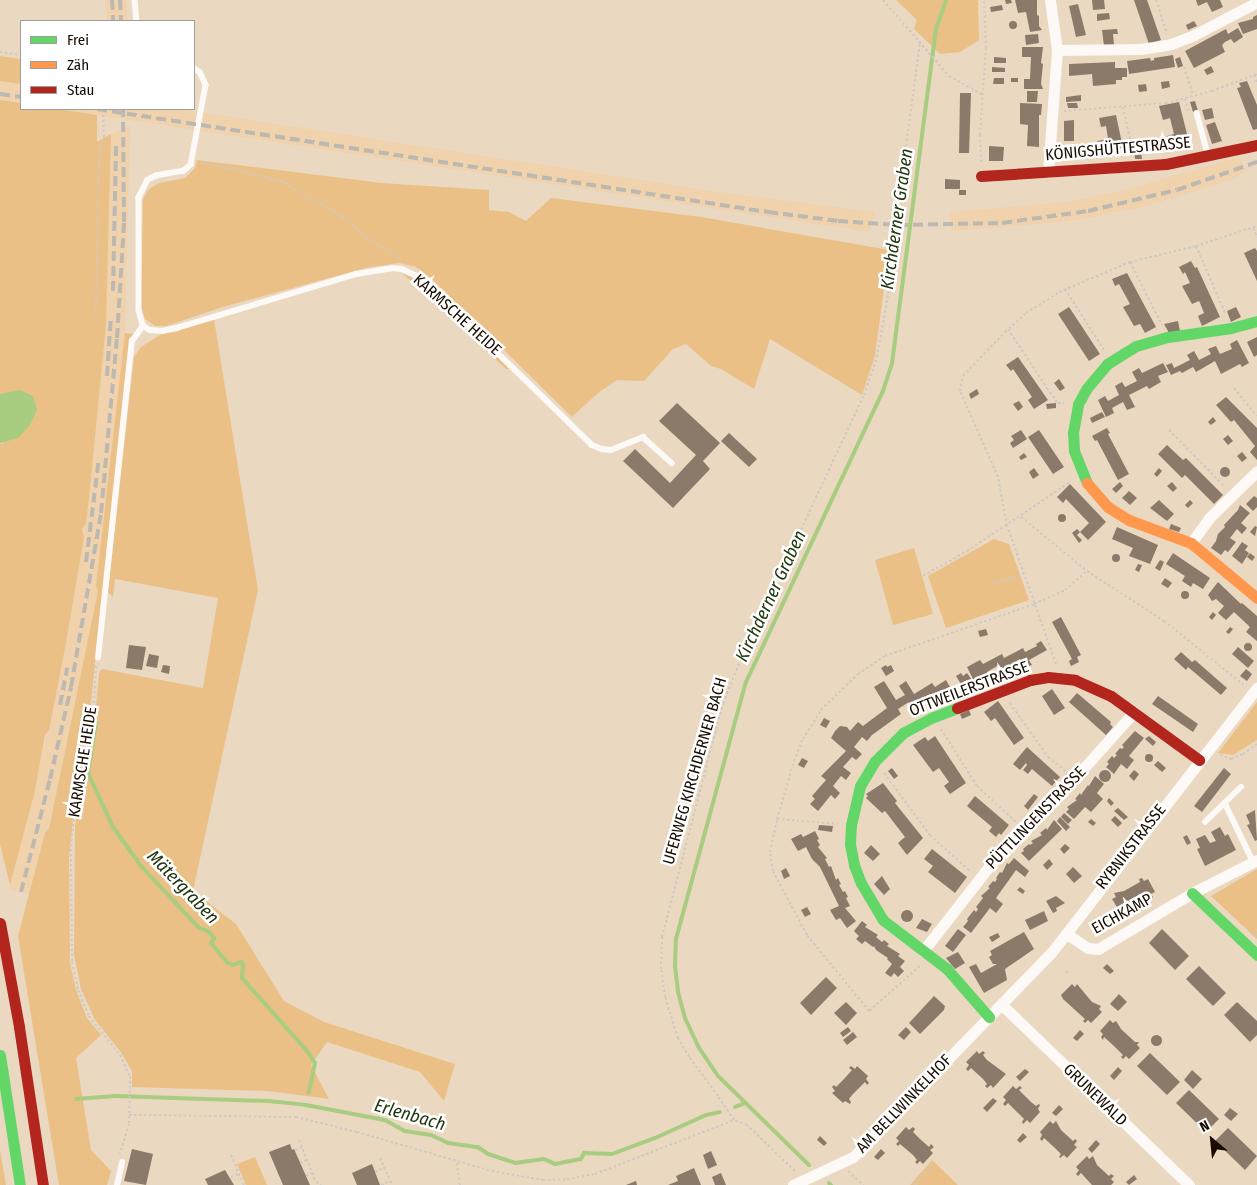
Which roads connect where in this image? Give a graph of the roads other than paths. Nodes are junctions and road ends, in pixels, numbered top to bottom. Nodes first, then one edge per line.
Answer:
1 (135, 0) edge
2 (1050, 0) edge
3 (1257, 2) edge
4 (137, 20) edge
5 (1057, 50) junction
6 (195, 69) edge
7 (1197, 113) dead end
8 (1257, 144) edge
9 (1208, 156) junction
10 (1048, 172) junction
11 (980, 176) road end
12 (1257, 321) edge
13 (143, 326) junction
14 (672, 463) dead end
15 (1257, 471) edge
16 (1191, 544) junction
17 (1257, 598) edge
18 (98, 658) road end
19 (1255, 690) edge
20 (1134, 712) junction
21 (1202, 756) junction
22 (1241, 787) dead end
23 (1225, 803) junction
24 (1205, 822) dead end
25 (1255, 861) edge
26 (1192, 893) junction
27 (0, 923) edge
28 (1067, 934) junction
29 (923, 951) junction
30 (1257, 955) edge
31 (1002, 1005) junction
32 (989, 1017) junction
33 (0, 1055) edge
34 (120, 1162) road end
35 (798, 1183) edge
36 (20, 1185) edge
37 (42, 1185) edge
38 (117, 1185) edge
39 (1189, 1185) edge

1 - 4 lane
2 - 5 street
3 - 5 street
5 - 10 street
6 - 13 lane
7 - 9 lane
8 - 9 main road, KÖNIGSHÜTTESTRASSE
9 - 10 main road, KÖNIGSHÜTTESTRASSE
10 - 11 main road, KÖNIGSHÜTTESTRASSE
12 - 16 main road
13 - 14 lane, KARMSCHE HEIDE
13 - 18 lane
15 - 16 street
16 - 17 main road
19 - 21 street, RYBNIKSTRASSE
20 - 21 main road, OTTWEILERSTRASSE
20 - 29 street, PÜTTLINGENSTRASSE
20 - 29 main road, OTTWEILERSTRASSE
21 - 28 street, RYBNIKSTRASSE
22 - 23 lane
23 - 24 lane
23 - 25 lane
25 - 26 street, EICHKAMP
26 - 28 street, EICHKAMP
26 - 30 main road
27 - 37 main road
28 - 31 street, RYBNIKSTRASSE
29 - 32 main road, OTTWEILERSTRASSE
31 - 32 street, AM BELLWINKELHOF
31 - 39 street, GRUNEWALD
32 - 35 street, AM BELLWINKELHOF
33 - 36 main road
34 - 38 lane

